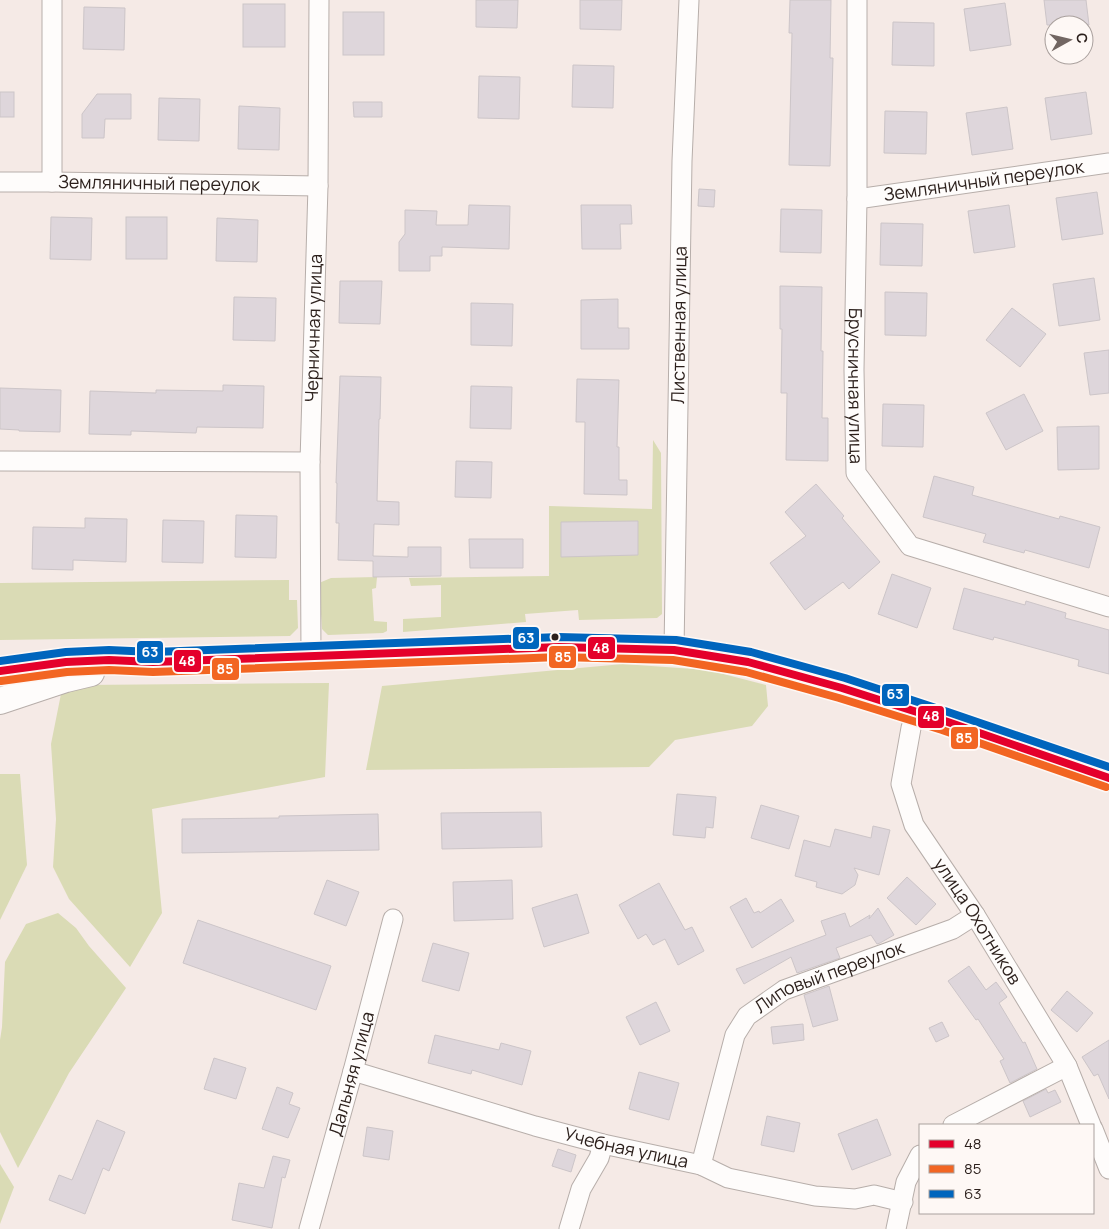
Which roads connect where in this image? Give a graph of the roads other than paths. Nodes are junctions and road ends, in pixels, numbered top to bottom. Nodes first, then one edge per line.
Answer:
1 (52, 0) edge
2 (319, 0) edge
3 (689, 0) edge
4 (857, 0) edge
5 (1109, 163) edge
6 (0, 182) edge
7 (52, 182) junction
8 (318, 186) junction
9 (857, 199) junction
10 (0, 461) edge
11 (310, 462) junction
12 (1109, 607) edge
13 (674, 650) junction
14 (311, 657) junction
15 (153, 662) junction
16 (0, 671) edge
17 (0, 701) edge
18 (916, 712) junction
19 (1109, 778) edge
20 (975, 915) junction
21 (392, 919) dead end
22 (1067, 1066) junction
23 (353, 1071) junction
24 (955, 1124) edge
25 (1091, 1124) edge
26 (1094, 1132) edge
27 (603, 1144) junction
28 (919, 1157) edge
29 (701, 1165) junction
30 (1109, 1169) edge
31 (903, 1202) junction
32 (309, 1229) edge
33 (570, 1229) edge
34 (896, 1229) edge

1 - 7 street
2 - 8 street, Черничная улица
3 - 13 street, Лиственная улица
4 - 9 street, Брусничная улица
5 - 9 street, Земляничный переулок
6 - 7 street, Земляничный переулок
7 - 8 street, Земляничный переулок
8 - 11 street, Черничная улица
9 - 12 street, Брусничная улица
10 - 11 street
11 - 14 street, Черничная улица
13 - 14 main road
13 - 18 main road
14 - 15 main road
15 - 16 main road
15 - 17 main road
18 - 19 main road
18 - 20 street, улица Охотников
20 - 22 street, улица Охотников
20 - 29 street, Липовый переулок
21 - 23 street, Дальняя улица
22 - 24 street
22 - 25 street, улица Охотников
23 - 27 street, Учебная улица
23 - 32 street, Дальняя улица
26 - 30 street
27 - 29 street, Учебная улица
27 - 33 street
28 - 31 street
29 - 31 street, Учебная улица
31 - 34 street

